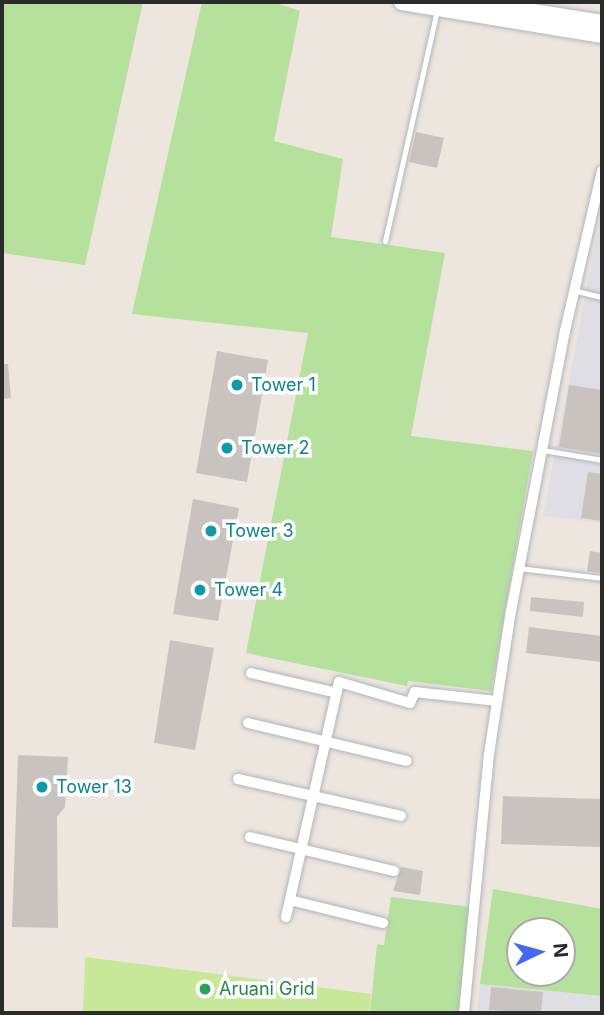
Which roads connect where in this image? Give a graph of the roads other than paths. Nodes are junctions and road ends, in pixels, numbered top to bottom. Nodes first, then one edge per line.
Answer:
1 (402, 2) edge
2 (470, 2) edge
3 (438, 8) junction
4 (602, 23) edge
5 (602, 35) edge
6 (602, 170) edge
7 (385, 241) dead end
8 (573, 290) junction
9 (602, 298) edge
10 (542, 450) junction
11 (602, 460) edge
12 (519, 568) junction
13 (602, 578) edge
14 (251, 673) dead end
15 (337, 693) junction
16 (498, 701) junction
17 (248, 723) dead end
18 (326, 742) junction
19 (407, 761) dead end
20 (238, 779) dead end
21 (313, 796) junction
22 (401, 816) dead end
23 (250, 837) dead end
24 (302, 849) junction
25 (394, 871) dead end
26 (290, 901) junction
27 (286, 917) dead end
28 (383, 923) dead end
29 (464, 1013) edge

1 - 3 main road
2 - 4 main road
3 - 5 main road
3 - 7 lane
6 - 8 street
8 - 9 lane
8 - 10 street
10 - 11 lane
10 - 12 street
12 - 13 lane
12 - 16 street
14 - 15 street
15 - 16 street
15 - 18 street
16 - 29 street
17 - 18 street
18 - 19 street
18 - 21 street
20 - 21 street
21 - 22 street
21 - 24 street
23 - 24 street
24 - 25 street
24 - 26 street
26 - 27 street
26 - 28 street

